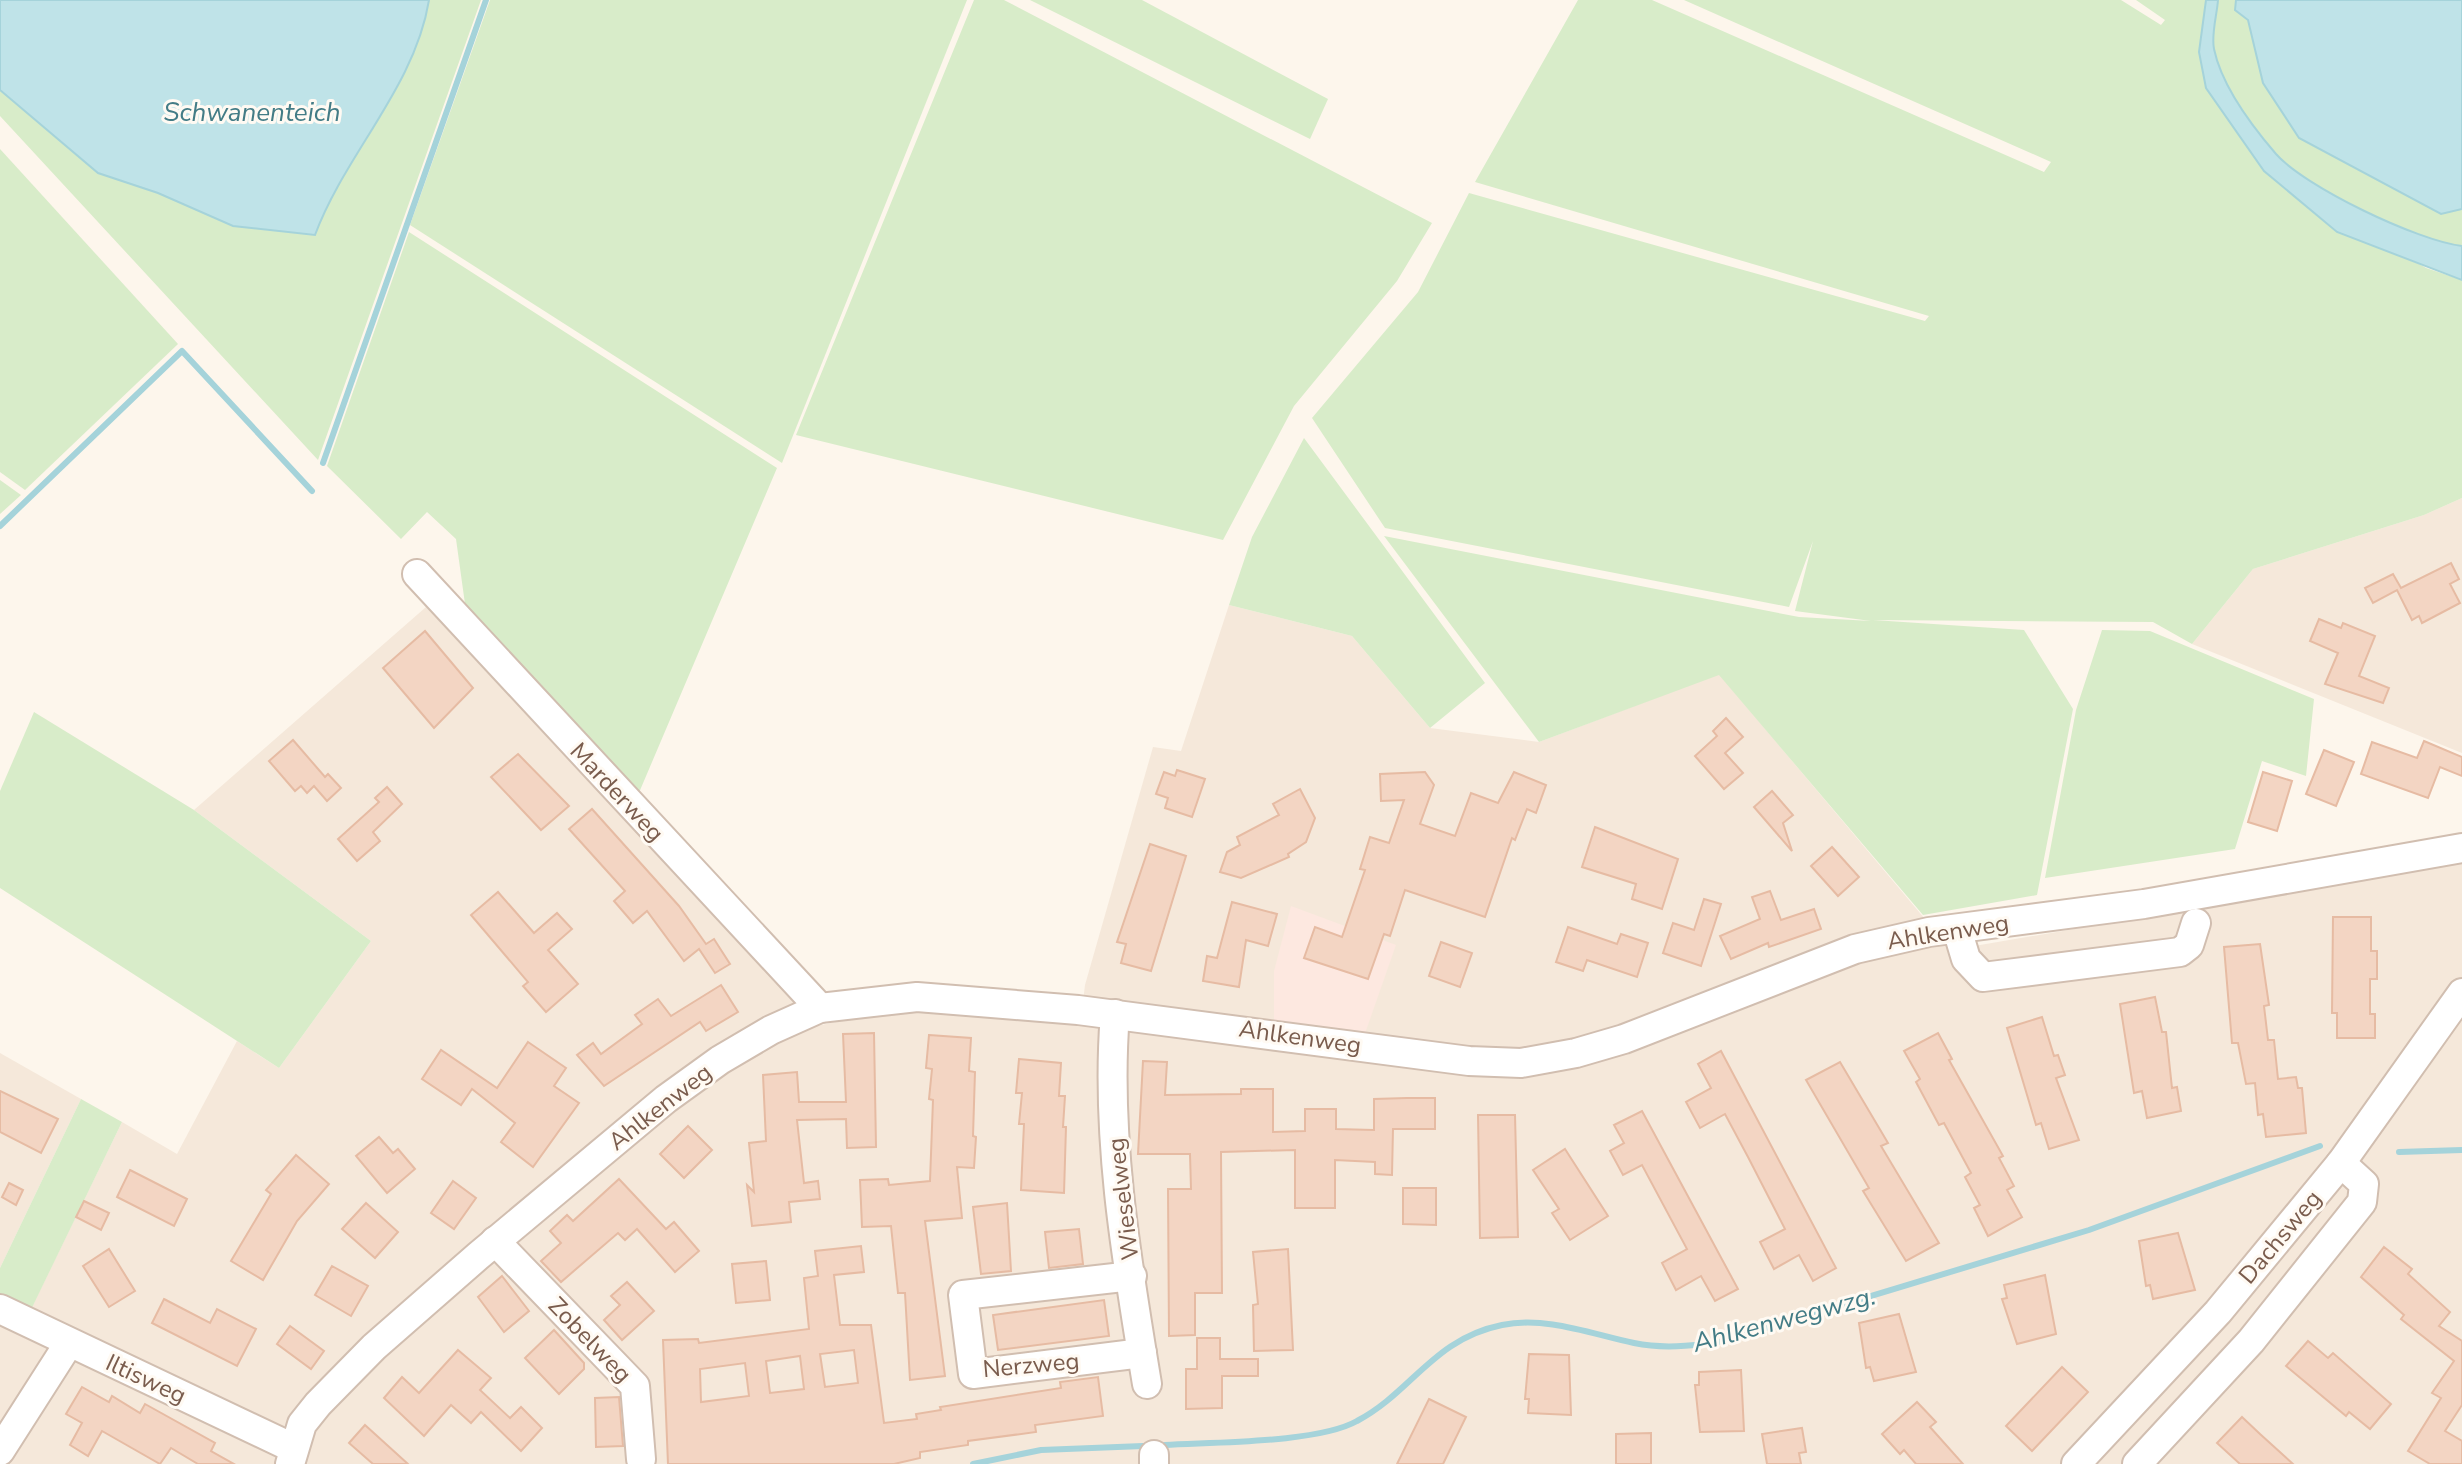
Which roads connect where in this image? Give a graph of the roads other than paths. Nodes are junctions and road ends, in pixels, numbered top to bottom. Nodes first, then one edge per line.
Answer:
1 (417, 574) dead end
2 (2462, 848) edge
3 (2196, 923) dead end
4 (1957, 929) junction
5 (2462, 993) edge
6 (820, 1008) junction
7 (1115, 1014) junction
8 (2341, 1163) junction
9 (495, 1241) junction
10 (1132, 1276) junction
11 (0, 1309) edge
12 (2218, 1312) junction
13 (2251, 1341) junction
14 (69, 1343) junction
15 (1142, 1353) junction
16 (1147, 1384) dead end
17 (0, 1451) edge
18 (292, 1456) edge
19 (641, 1459) dead end
20 (2076, 1464) edge
21 (2137, 1464) edge

1 - 6 street, Marderweg
2 - 4 street, Ahlkenweg
3 - 4 street
4 - 7 street, Ahlkenweg
5 - 8 street, Dachsweg
6 - 7 street, Ahlkenweg
6 - 9 street, Ahlkenweg
7 - 10 street, Wieselweg
8 - 12 street, Dachsweg
8 - 13 street
9 - 18 street, Ahlkenweg
9 - 19 street, Zobelweg
10 - 15 street, Wieselweg
10 - 15 street, Nerzweg
11 - 14 street, Iltisweg
12 - 13 street
12 - 20 street, Dachsweg
13 - 21 street
14 - 17 street
14 - 18 street, Iltisweg
15 - 16 street, Wieselweg

